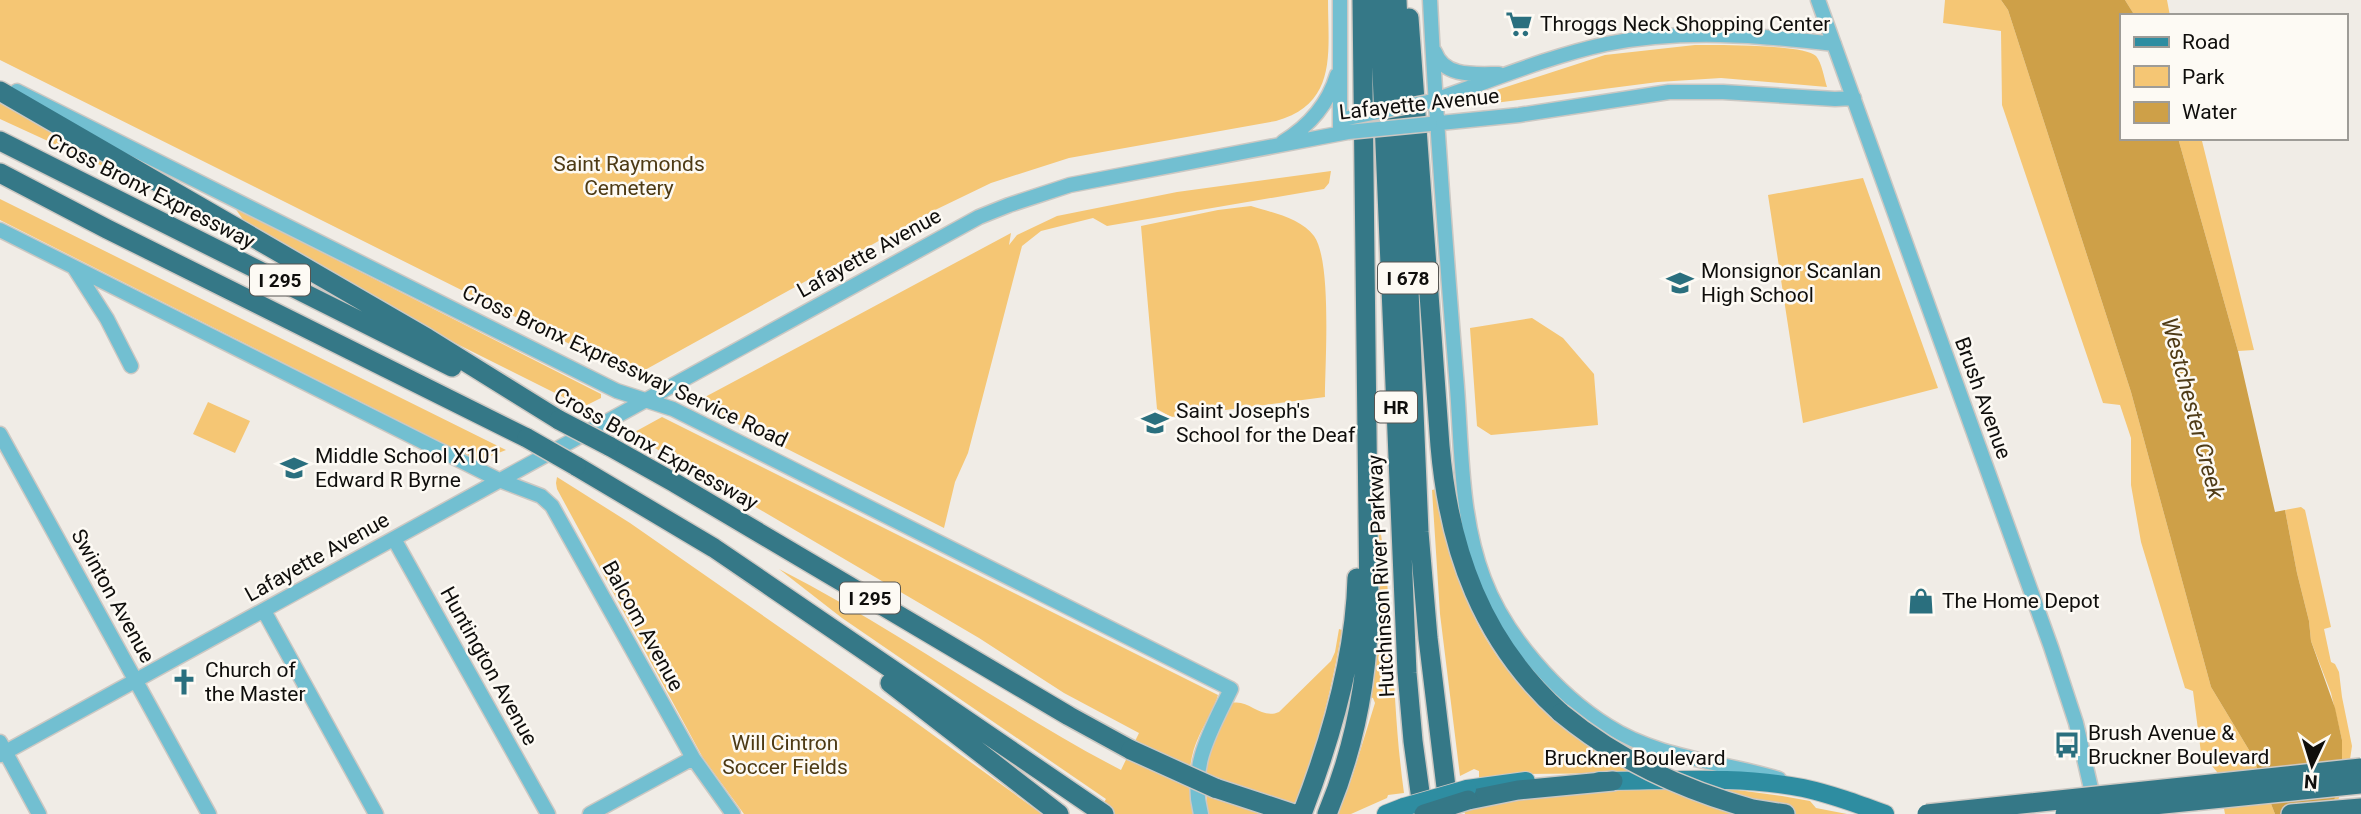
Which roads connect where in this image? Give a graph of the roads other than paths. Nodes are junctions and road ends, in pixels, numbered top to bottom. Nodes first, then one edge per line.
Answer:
1 (1339, 0) edge
2 (1362, 0) edge
3 (1379, 0) edge
4 (1397, 0) edge
5 (1406, 0) edge
6 (1430, 0) edge
7 (1818, 0) edge
8 (1834, 44) junction
9 (1433, 45) junction
10 (1340, 57) junction
11 (1511, 73) junction
12 (0, 82) edge
13 (0, 91) edge
14 (1854, 98) junction
15 (1432, 100) junction
16 (1434, 124) junction
17 (1344, 126) junction
18 (0, 141) edge
19 (1273, 148) junction
20 (0, 173) edge
21 (0, 183) edge
22 (107, 229) junction
23 (0, 230) edge
24 (74, 267) junction
25 (1367, 360) junction
26 (131, 366) dead end
27 (646, 400) junction
28 (559, 420) junction
29 (0, 434) edge
30 (499, 480) junction
31 (394, 539) junction
32 (731, 560) junction
33 (264, 611) junction
34 (135, 680) junction
35 (2, 750) edge
36 (1442, 752) junction
37 (693, 758) junction
38 (2361, 768) edge
39 (1613, 781) joint
40 (2361, 784) edge
41 (1214, 788) junction
42 (1827, 794) junction
43 (1464, 801) edge
44 (2361, 808) edge
45 (1752, 809) junction
46 (1101, 812) edge
47 (39, 814) edge
48 (209, 814) edge
49 (376, 814) edge
50 (548, 814) edge
51 (590, 814) edge
52 (733, 814) edge
53 (1059, 814) edge
54 (1201, 814) edge
55 (1281, 814) edge
56 (1294, 814) edge
57 (1301, 814) edge
58 (1327, 814) edge
59 (1385, 814) edge
60 (1423, 814) edge
61 (1450, 814) edge
62 (1773, 814) edge
63 (1785, 814) edge
64 (1885, 814) edge
65 (1927, 814) edge
66 (2065, 814) edge
67 (2097, 814) edge
68 (2291, 814) edge

1 - 10 street
2 - 25 highway
3 - 60 highway, Hutchinson River Parkway / HR
4 - 36 highway, I 678
5 - 45 highway, bridge
6 - 9 street
7 - 8 street, Brush Avenue
8 - 11 street, Lafayette Avenue
8 - 14 street, Brush Avenue
9 - 11 street
9 - 15 street
10 - 17 street
10 - 19 street
11 - 15 street, Lafayette Avenue
12 - 27 street, Cross Bronx Expressway Service Road
13 - 28 highway
14 - 16 street, Lafayette Avenue
14 - 67 street, Brush Avenue
15 - 16 street
15 - 17 street, Lafayette Avenue, bridge
16 - 17 street, Lafayette Avenue, bridge
16 - 42 street
17 - 19 street, Lafayette Avenue
18 - 28 highway, Cross Bronx Expressway / I 295
19 - 27 street, Lafayette Avenue
20 - 22 highway, I 295
21 - 22 highway
22 - 32 highway, I 295, bridge
23 - 24 street
24 - 26 street
24 - 30 street
25 - 57 highway
25 - 58 highway
27 - 30 street, Lafayette Avenue
27 - 54 street, Cross Bronx Expressway Service Road
28 - 41 highway, Cross Bronx Expressway / I 295, bridge
29 - 34 street, Swinton Avenue
30 - 31 street, Lafayette Avenue
30 - 37 street, Balcom Avenue
31 - 33 street, Lafayette Avenue
31 - 50 street, Huntington Avenue
32 - 46 highway, I 295
32 - 53 highway
33 - 34 street, Lafayette Avenue
33 - 49 street
34 - 35 street, Lafayette Avenue
34 - 48 street, Swinton Avenue
35 - 47 street
36 - 43 highway
36 - 61 highway
37 - 51 street
37 - 52 street, Balcom Avenue
38 - 65 highway, bridge
39 - 42 main road, Bruckner Boulevard
39 - 43 highway
40 - 66 highway, bridge
41 - 55 highway, Cross Bronx Expressway / I 295
41 - 56 highway
42 - 64 main road, Bruckner Boulevard
43 - 59 main road, bridge
43 - 60 highway, bridge
44 - 68 highway
45 - 62 highway
45 - 63 highway

